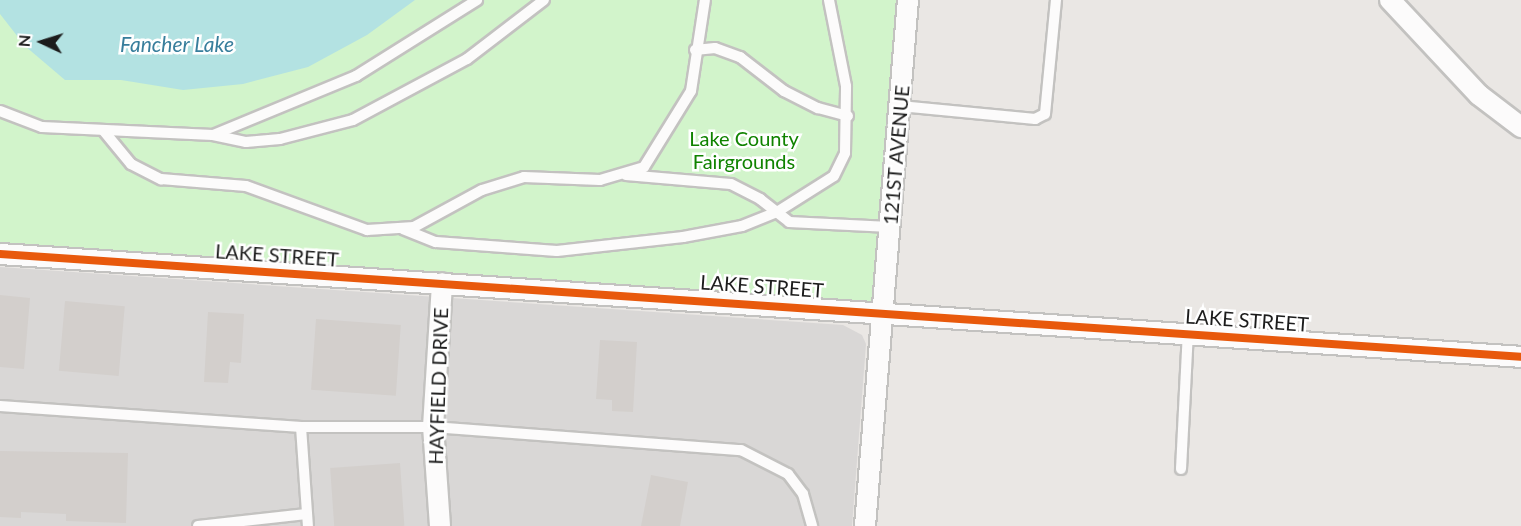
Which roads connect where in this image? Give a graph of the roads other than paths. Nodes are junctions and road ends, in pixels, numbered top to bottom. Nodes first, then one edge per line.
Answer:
1 (477, 0) edge
2 (544, 0) edge
3 (705, 0) edge
4 (828, 0) edge
5 (908, 0) edge
6 (1056, 0) edge
7 (1390, 0) edge
8 (695, 50) junction
9 (900, 106) junction
10 (0, 111) edge
11 (848, 116) junction
12 (1521, 127) edge
13 (103, 130) junction
14 (213, 135) junction
15 (620, 174) junction
16 (777, 212) junction
17 (400, 228) junction
18 (890, 228) junction
19 (0, 254) edge
20 (442, 283) junction
21 (883, 310) junction
22 (1188, 332) junction
23 (1521, 357) edge
24 (0, 406) edge
25 (301, 427) junction
26 (433, 428) junction
27 (1181, 469) dead end
28 (307, 520) edge
29 (198, 526) edge
30 (440, 526) edge
31 (812, 526) edge
32 (865, 526) edge

1 - 14 lane
2 - 14 lane
3 - 8 lane
4 - 11 lane
5 - 9 street, 121ST AVENUE
6 - 9 lane
7 - 12 street
8 - 11 lane
8 - 15 lane
9 - 18 street, 121ST AVENUE
10 - 13 lane
11 - 16 lane
13 - 14 lane
13 - 17 lane
15 - 16 lane
15 - 17 lane
16 - 17 lane
16 - 18 lane
18 - 21 street, 121ST AVENUE
19 - 20 street, LAKE STREET
20 - 21 street, LAKE STREET
20 - 26 street, HAYFIELD DRIVE
21 - 22 street, LAKE STREET
21 - 32 street, 121ST AVENUE
22 - 23 street, LAKE STREET
22 - 27 lane
24 - 25 lane
25 - 26 lane
25 - 28 lane
26 - 30 street, HAYFIELD DRIVE
26 - 31 lane
28 - 29 lane

